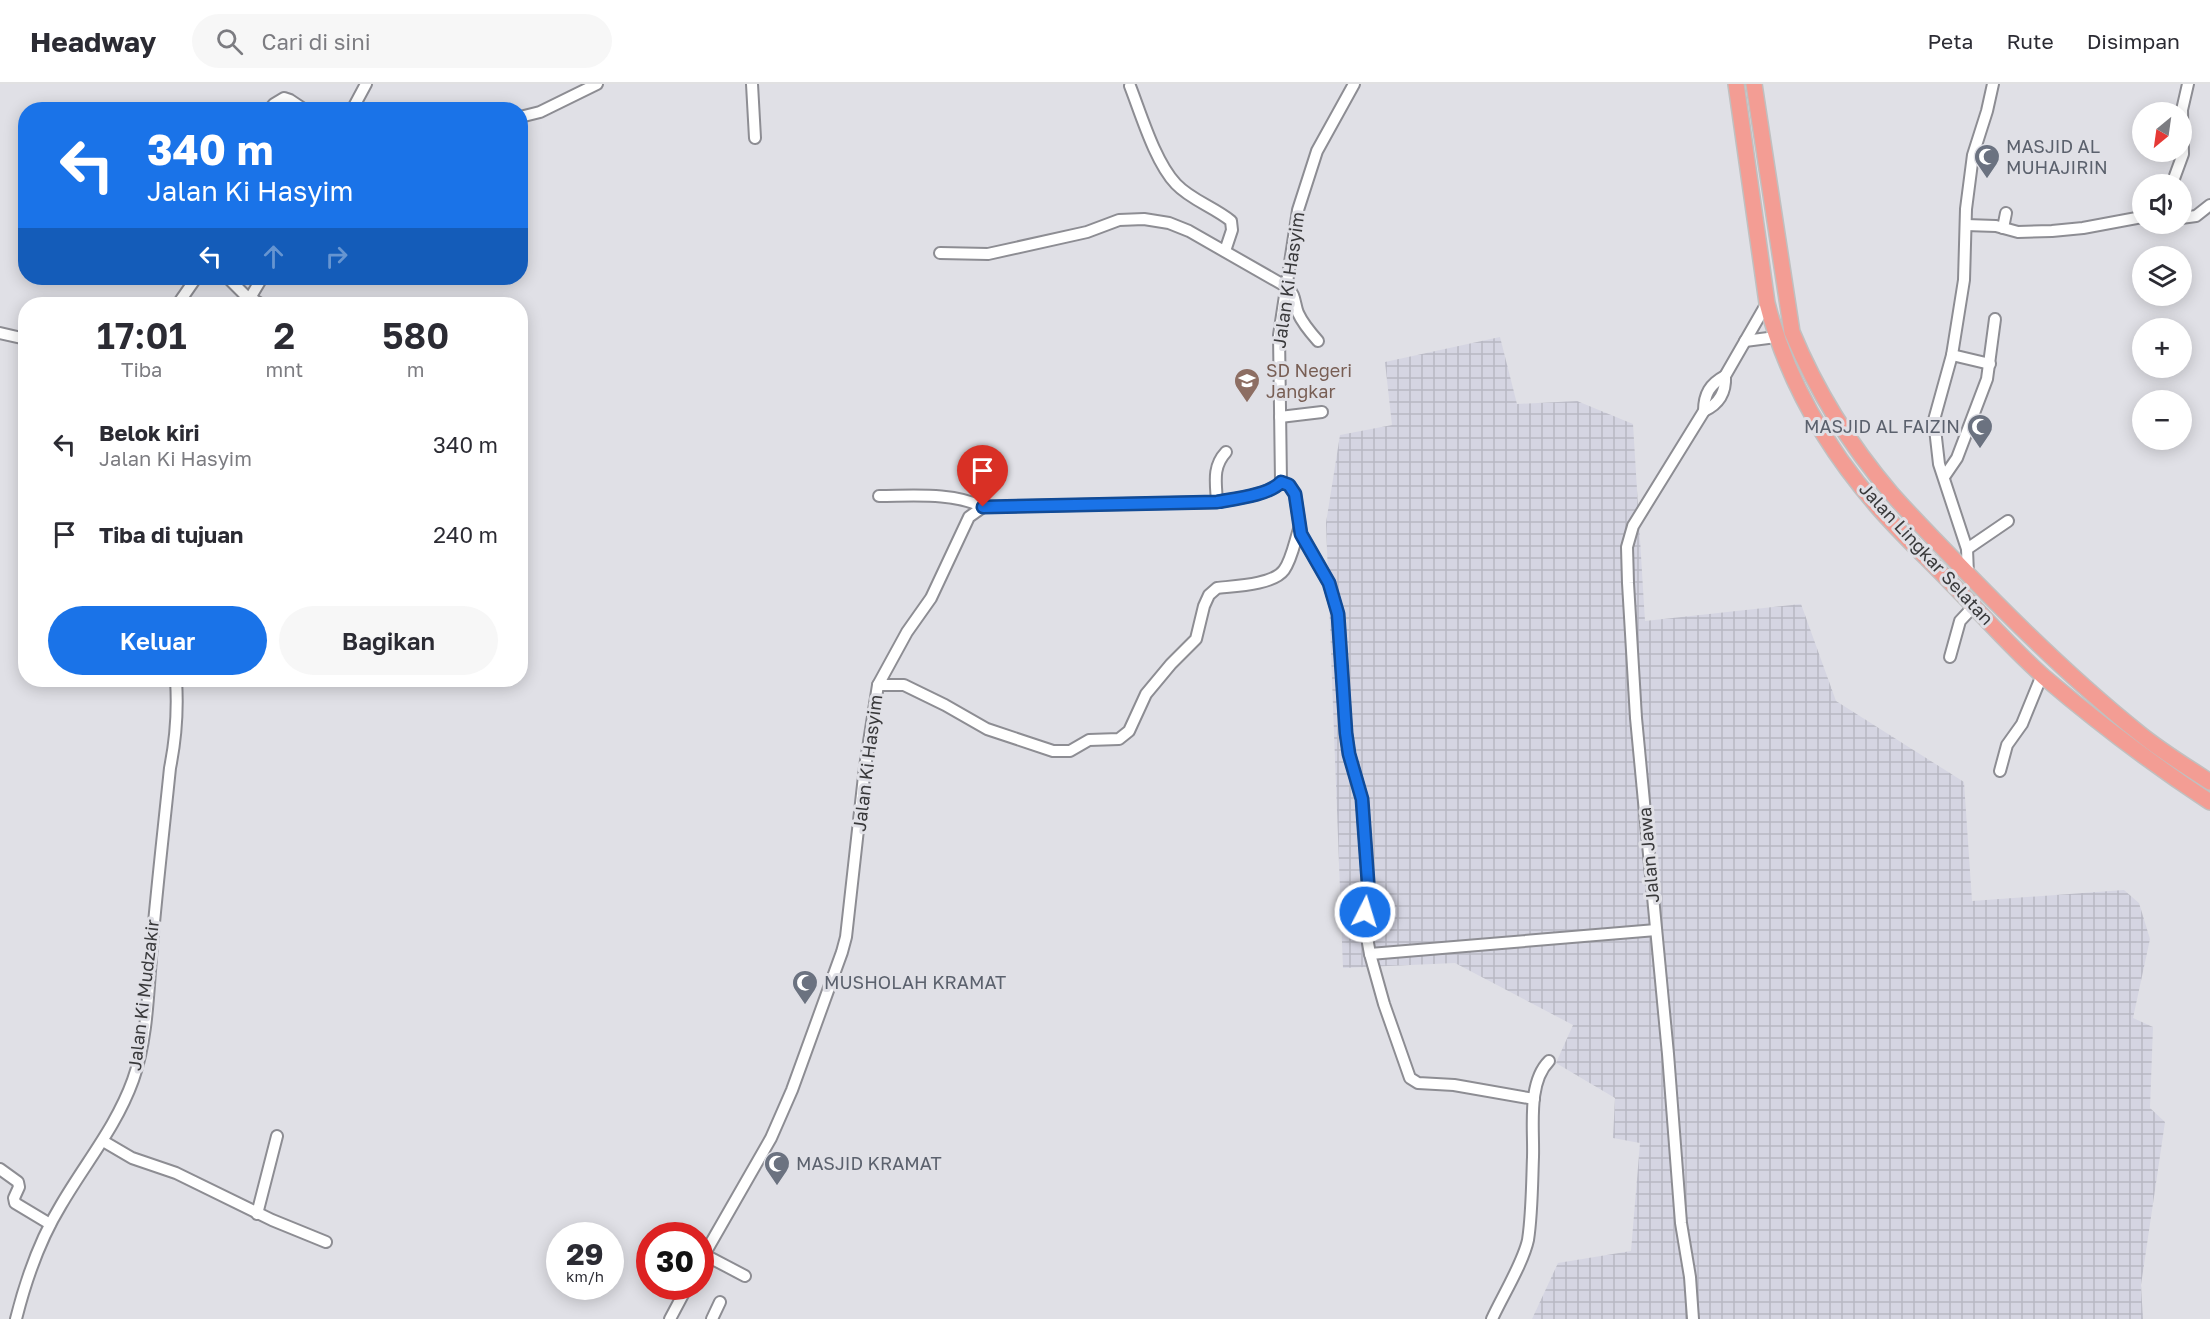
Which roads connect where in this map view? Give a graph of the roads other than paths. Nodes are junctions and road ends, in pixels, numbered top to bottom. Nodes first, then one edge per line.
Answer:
1 (366, 84) edge
2 (597, 84) edge
3 (752, 84) edge
4 (1354, 84) edge
5 (1736, 84) edge
6 (1754, 84) edge
7 (1993, 84) edge
8 (2187, 84) edge
9 (1130, 86) dead end
10 (277, 102) edge
11 (294, 102) edge
12 (356, 102) edge
13 (528, 115) edge
14 (754, 138) dead end
15 (2176, 174) edge
16 (2210, 205) edge
17 (2006, 213) dead end
18 (2192, 217) edge
19 (2132, 219) edge
20 (1966, 225) junction
21 (2003, 228) junction
22 (1225, 251) junction
23 (940, 253) dead end
24 (236, 285) edge
25 (1287, 287) junction
26 (249, 297) edge
27 (1767, 303) junction
28 (1995, 319) dead end
29 (0, 333) edge
30 (18, 337) edge
31 (1776, 337) junction
32 (1318, 340) dead end
33 (1745, 341) junction
34 (1952, 355) junction
35 (1990, 364) junction
36 (1807, 369) junction
37 (1793, 378) junction
38 (1322, 412) dead end
39 (1280, 417) junction
40 (1226, 452) dead end
41 (1944, 477) junction
42 (1281, 482) junction
43 (879, 496) dead end
44 (1217, 502) junction
45 (983, 507) junction
46 (2008, 521) dead end
47 (1300, 526) junction
48 (1967, 549) junction
49 (1968, 574) junction
50 (1974, 606) junction
51 (1950, 657) dead end
52 (2042, 675) junction
53 (878, 685) junction
54 (177, 687) edge
55 (2000, 771) dead end
56 (2210, 782) edge
57 (2210, 802) edge
58 (1656, 930) junction
59 (1370, 954) junction
60 (1549, 1061) dead end
61 (1534, 1099) junction
62 (278, 1136) dead end
63 (103, 1141) junction
64 (0, 1169) edge
65 (257, 1214) junction
66 (50, 1224) junction
67 (714, 1239) edge
68 (326, 1242) dead end
69 (714, 1263) edge
70 (745, 1276) dead end
71 (680, 1300) edge
72 (720, 1302) dead end
73 (16, 1319) edge
74 (670, 1319) edge
75 (712, 1319) edge
76 (1492, 1319) edge
77 (1693, 1319) edge

1 - 12 street
2 - 13 street
3 - 14 street
4 - 25 street, Jalan Ki Hasyim
5 - 27 highway, Jalan Lingkar Selatan
6 - 36 highway, Jalan Lingkar Selatan
7 - 20 street
8 - 15 street
9 - 22 street
10 - 11 street
16 - 18 street
17 - 21 street
19 - 21 street
20 - 21 street
20 - 34 street
22 - 23 street
22 - 25 street
24 - 26 street
25 - 32 street
25 - 39 street, Jalan Ki Hasyim
27 - 31 highway, Jalan Lingkar Selatan
27 - 33 street, Jalan Jawa
28 - 35 street
29 - 30 street
31 - 33 street
31 - 37 highway, Jalan Lingkar Selatan
33 - 58 street, Jalan Jawa
34 - 35 street
34 - 41 street
35 - 41 street
36 - 37 highway
36 - 49 highway, Jalan Lingkar Selatan
37 - 50 highway, Jalan Lingkar Selatan
38 - 39 street
39 - 42 street, Jalan Ki Hasyim
40 - 44 street
41 - 48 street
42 - 44 street
42 - 47 street
43 - 45 street
44 - 45 street
45 - 53 street, Jalan Ki Hasyim
46 - 48 street
47 - 53 street
47 - 59 street
48 - 49 street
49 - 56 highway, Jalan Lingkar Selatan
50 - 51 street
50 - 52 highway, Jalan Lingkar Selatan
52 - 55 street
52 - 57 highway, Jalan Lingkar Selatan
53 - 67 street, Jalan Ki Hasyim
54 - 63 street, Jalan Ki Mudzakir
58 - 59 street
58 - 77 street, Jalan Jawa
59 - 61 street
60 - 61 street
61 - 76 street
62 - 65 street
63 - 65 street
63 - 66 street, Jalan Ki Mudzakir
64 - 66 street
65 - 68 street
66 - 73 street, Jalan Ki Mudzakir
69 - 70 street
71 - 74 street
72 - 75 street

